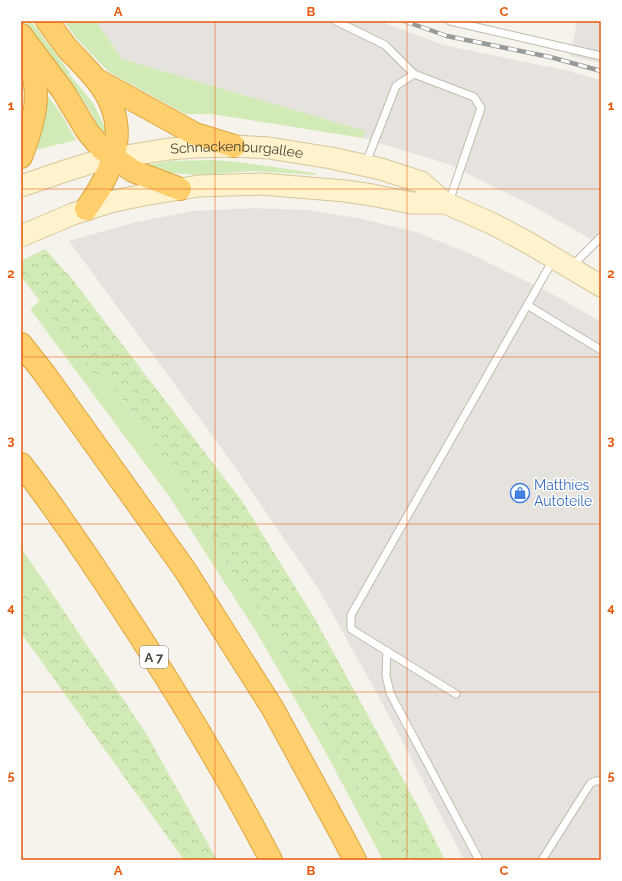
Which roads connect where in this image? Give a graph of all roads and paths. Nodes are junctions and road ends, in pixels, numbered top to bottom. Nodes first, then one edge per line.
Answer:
1 (47, 21) edge
2 (336, 21) edge
3 (450, 21) edge
4 (21, 35) edge
5 (21, 38) edge
6 (601, 56) edge
7 (414, 74) junction
8 (94, 78) junction
9 (234, 146) junction
10 (21, 157) edge
11 (114, 158) junction
12 (365, 165) junction
13 (21, 186) edge
14 (180, 189) junction
15 (447, 204) junction
16 (86, 210) junction
17 (21, 236) edge
18 (601, 237) edge
19 (562, 263) junction
20 (601, 286) edge
21 (527, 305) junction
22 (21, 344) edge
23 (601, 350) edge
24 (21, 464) edge
25 (387, 651) junction
26 (456, 694) dead end
27 (601, 782) edge
28 (271, 860) edge
29 (355, 860) edge
30 (479, 860) edge
31 (542, 860) edge

1 - 8 highway
2 - 7 lane
3 - 6 lane
4 - 11 highway
5 - 10 highway
7 - 12 lane
7 - 15 lane
8 - 9 highway
8 - 11 highway
9 - 11 main road, Schnackenburgallee
9 - 12 main road, Schnackenburgallee
11 - 13 main road, Schnackenburgallee
11 - 14 highway
11 - 16 highway
12 - 15 main road, Schnackenburgallee
14 - 15 main road, Schnackenburgallee
14 - 16 main road, Schnackenburgallee
15 - 19 main road, Schnackenburgallee
16 - 17 main road, Schnackenburgallee
18 - 19 lane
19 - 20 main road, Schnackenburgallee
19 - 21 lane
21 - 23 lane
21 - 25 lane
22 - 29 highway
24 - 28 highway, A 7
25 - 26 lane
25 - 30 lane
27 - 31 lane

